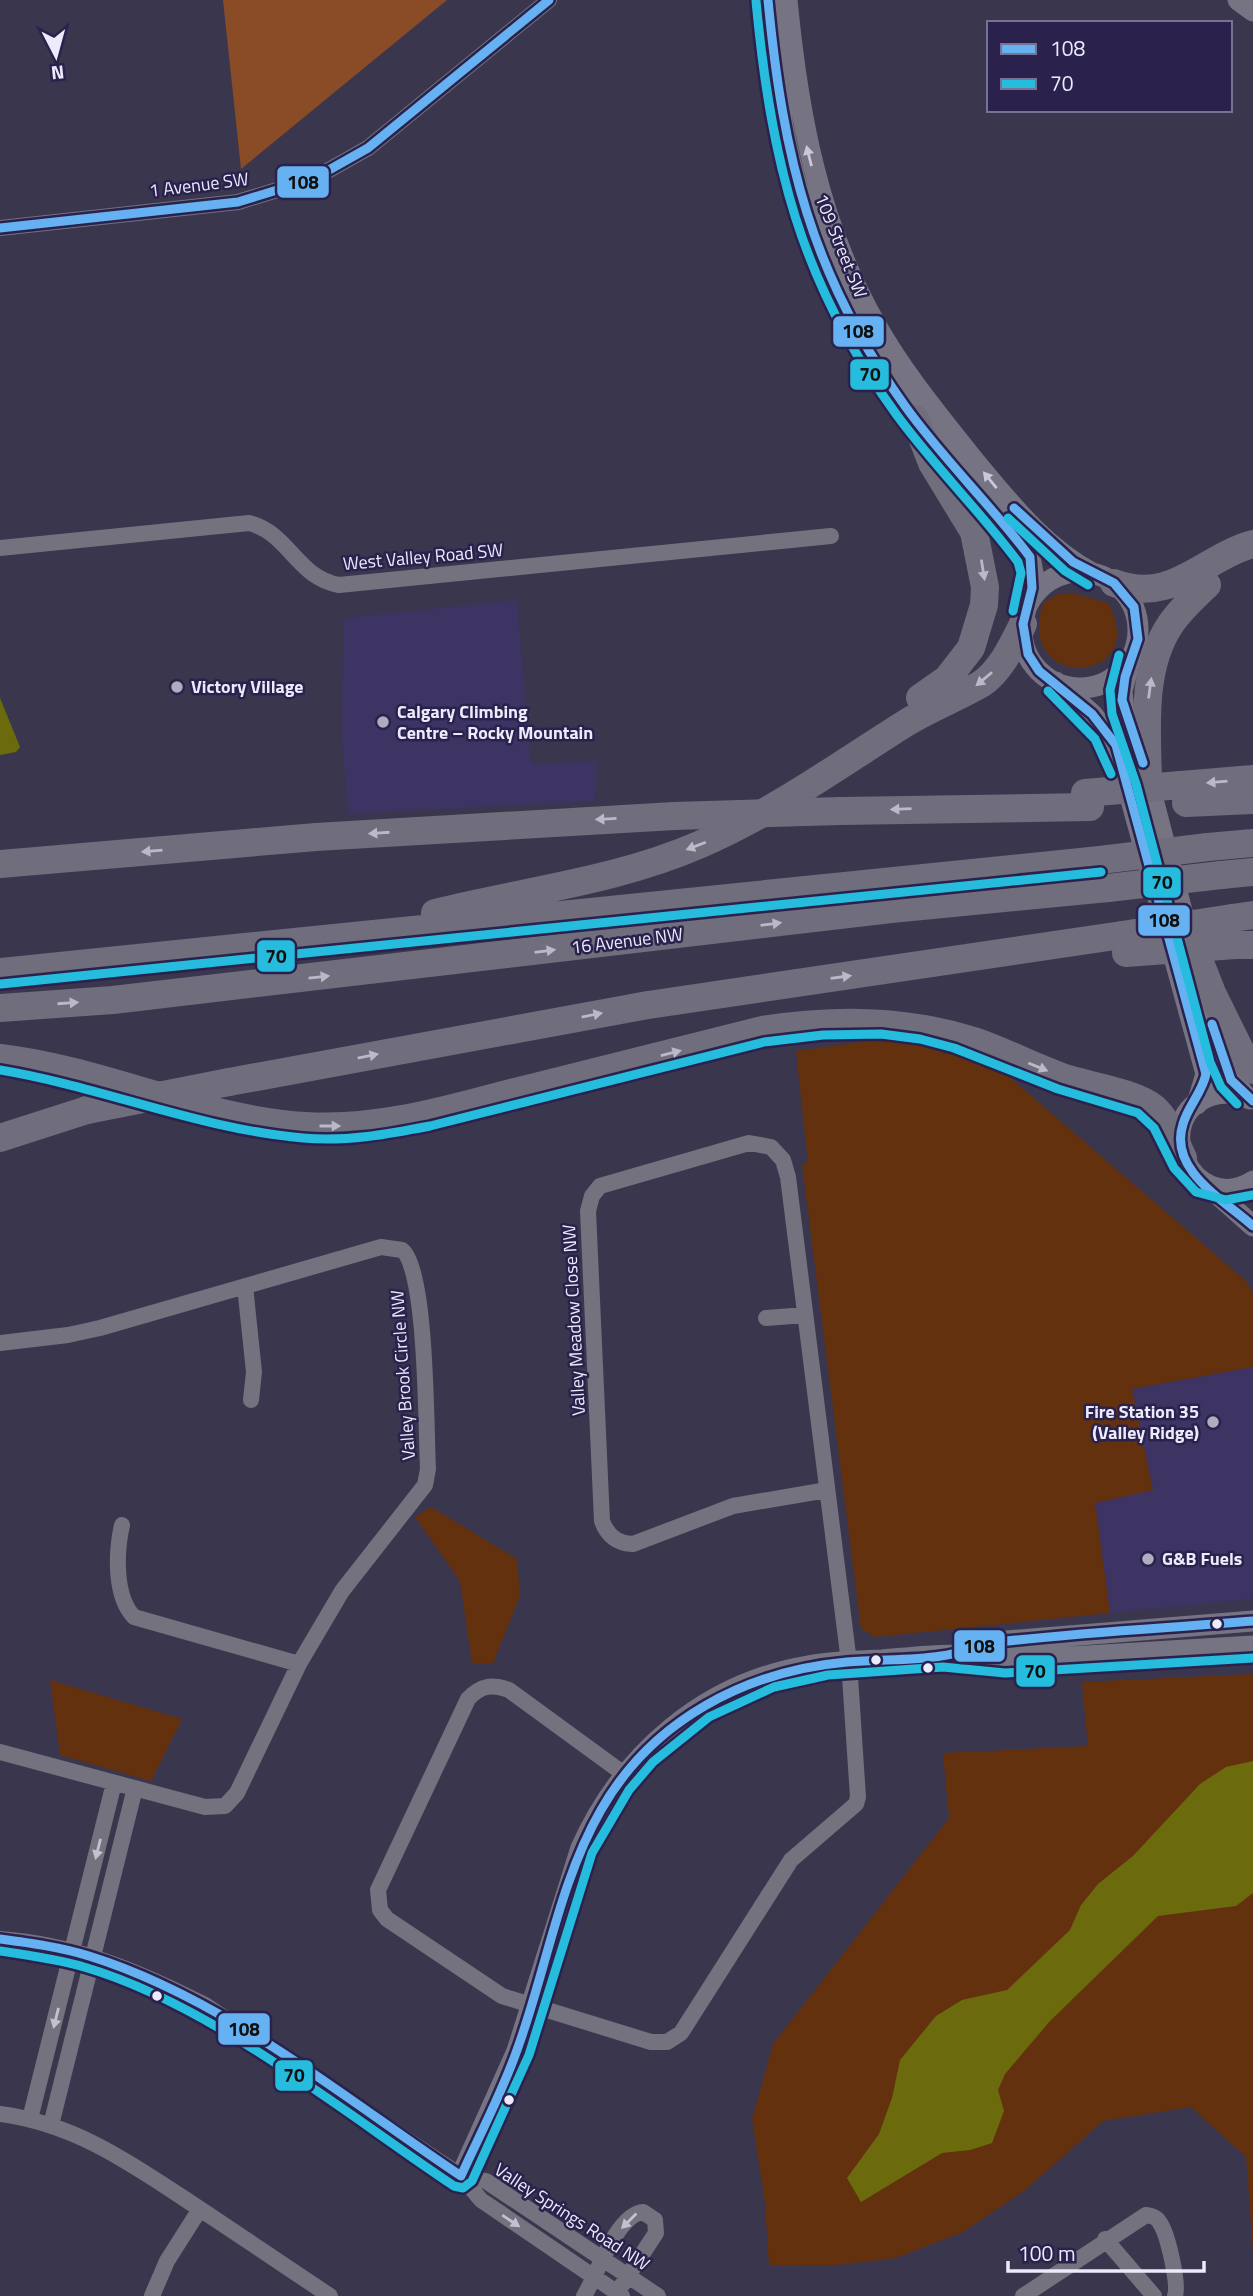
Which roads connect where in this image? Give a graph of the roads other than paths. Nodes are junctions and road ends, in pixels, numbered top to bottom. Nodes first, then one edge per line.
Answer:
1 (549, 0) edge
2 (768, 0) edge
3 (787, 0) edge
4 (1238, 0) edge
5 (1253, 11) edge
6 (0, 228) edge
7 (915, 419) junction
8 (831, 536) dead end
9 (1253, 544) edge
10 (0, 548) edge
11 (1253, 566) edge
12 (1104, 578) junction
13 (1208, 585) junction
14 (1024, 618) junction
15 (1133, 653) junction
16 (1056, 682) junction
17 (862, 751) junction
18 (1253, 779) edge
19 (1148, 780) junction
20 (1184, 794) junction
21 (1253, 800) edge
22 (1253, 842) edge
23 (0, 864) edge
24 (1253, 872) edge
25 (1243, 931) edge
26 (1188, 932) joint
27 (337, 937) junction
28 (0, 972) edge
29 (0, 1008) edge
30 (0, 1058) edge
31 (1250, 1089) edge
32 (1197, 1104) junction
33 (88, 1110) junction
34 (0, 1129) edge
35 (0, 1138) edge
36 (1183, 1158) junction
37 (1200, 1180) junction
38 (1253, 1181) edge
39 (1253, 1226) edge
40 (245, 1286) junction
41 (805, 1315) junction
42 (766, 1318) dead end
43 (0, 1343) edge
44 (251, 1400) dead end
45 (827, 1490) junction
46 (122, 1525) dead end
47 (1253, 1621) edge
48 (1253, 1646) edge
49 (970, 1653) junction
50 (849, 1662) junction
51 (299, 1664) junction
52 (0, 1752) edge
53 (624, 1774) junction
54 (114, 1783) junction
55 (135, 1788) junction
56 (0, 1939) edge
57 (72, 1951) junction
58 (93, 1957) junction
59 (531, 2007) junction
60 (0, 2114) edge
61 (30, 2119) junction
62 (51, 2125) junction
63 (461, 2176) junction
64 (200, 2209) junction
65 (1105, 2239) junction
66 (602, 2258) junction
67 (629, 2276) junction
68 (596, 2278) junction
69 (619, 2294) edge
70 (152, 2296) edge
71 (330, 2296) edge
72 (584, 2296) edge
73 (659, 2296) edge
74 (1023, 2296) edge
75 (1154, 2296) edge
76 (1175, 2296) edge

1 - 6 street, 1 Avenue SW
2 - 7 street, 109 Street SW
12 -> 3 street, 109 Street SW
4 - 5 street
7 - 14 street, 109 Street SW
7 -> 17 highway
8 - 10 street, West Valley Road SW
9 - 12 highway
11 - 13 highway
12 - 14 street
12 - 15 street
13 - 15 highway
19 -> 13 highway
14 - 16 street
14 -> 17 highway
15 - 16 street
15 - 19 street
16 - 32 street
17 -> 27 highway
18 -> 20 highway
19 - 26 street
20 - 21 highway
20 -> 23 highway, bridge
22 - 27 highway, 16 Avenue NW, bridge
29 -> 24 highway, 16 Avenue NW, bridge
33 -> 25 highway, bridge
26 - 31 highway
27 - 28 highway, 16 Avenue NW
30 -> 36 highway
31 - 32 street
32 - 36 street
33 - 34 highway
33 - 35 highway
36 - 37 street
37 - 38 street
37 - 39 street
40 - 43 street, Valley Brook Circle NW
40 - 44 street
40 - 51 street, Valley Brook Circle NW
41 - 42 street
41 - 45 street, Valley Meadow Close NW
41 - 45 street, Valley Meadow Close NW
45 - 50 street, Valley Meadow Close NW
46 - 51 street
47 - 49 street
48 - 49 street
49 - 50 street
50 - 53 street
50 - 59 street, Valley Meadow Close NW
51 - 55 street, Valley Brook Circle NW
52 - 54 street, Valley Brook Circle NW
53 - 59 street
53 - 59 street
54 - 55 street, Valley Brook Circle NW
54 -> 57 street
55 - 58 street
56 - 57 street, Valley Springs Road NW
57 - 58 street, Valley Springs Road NW
57 -> 61 street
58 - 62 street
58 - 63 street, Valley Springs Road NW
59 - 63 street
60 - 61 street
61 - 62 street
62 - 64 street
63 - 66 street, Valley Springs Road NW
63 -> 68 street, Valley Springs Road NW
64 - 70 street
64 - 71 street
65 - 74 street
65 - 75 street
65 - 76 street
66 - 67 street, Valley Springs Road NW
67 -> 66 street
66 - 68 street
67 - 69 street
67 - 73 street, Valley Springs Road NW
68 - 69 street, Valley Springs Road NW
68 - 72 street

